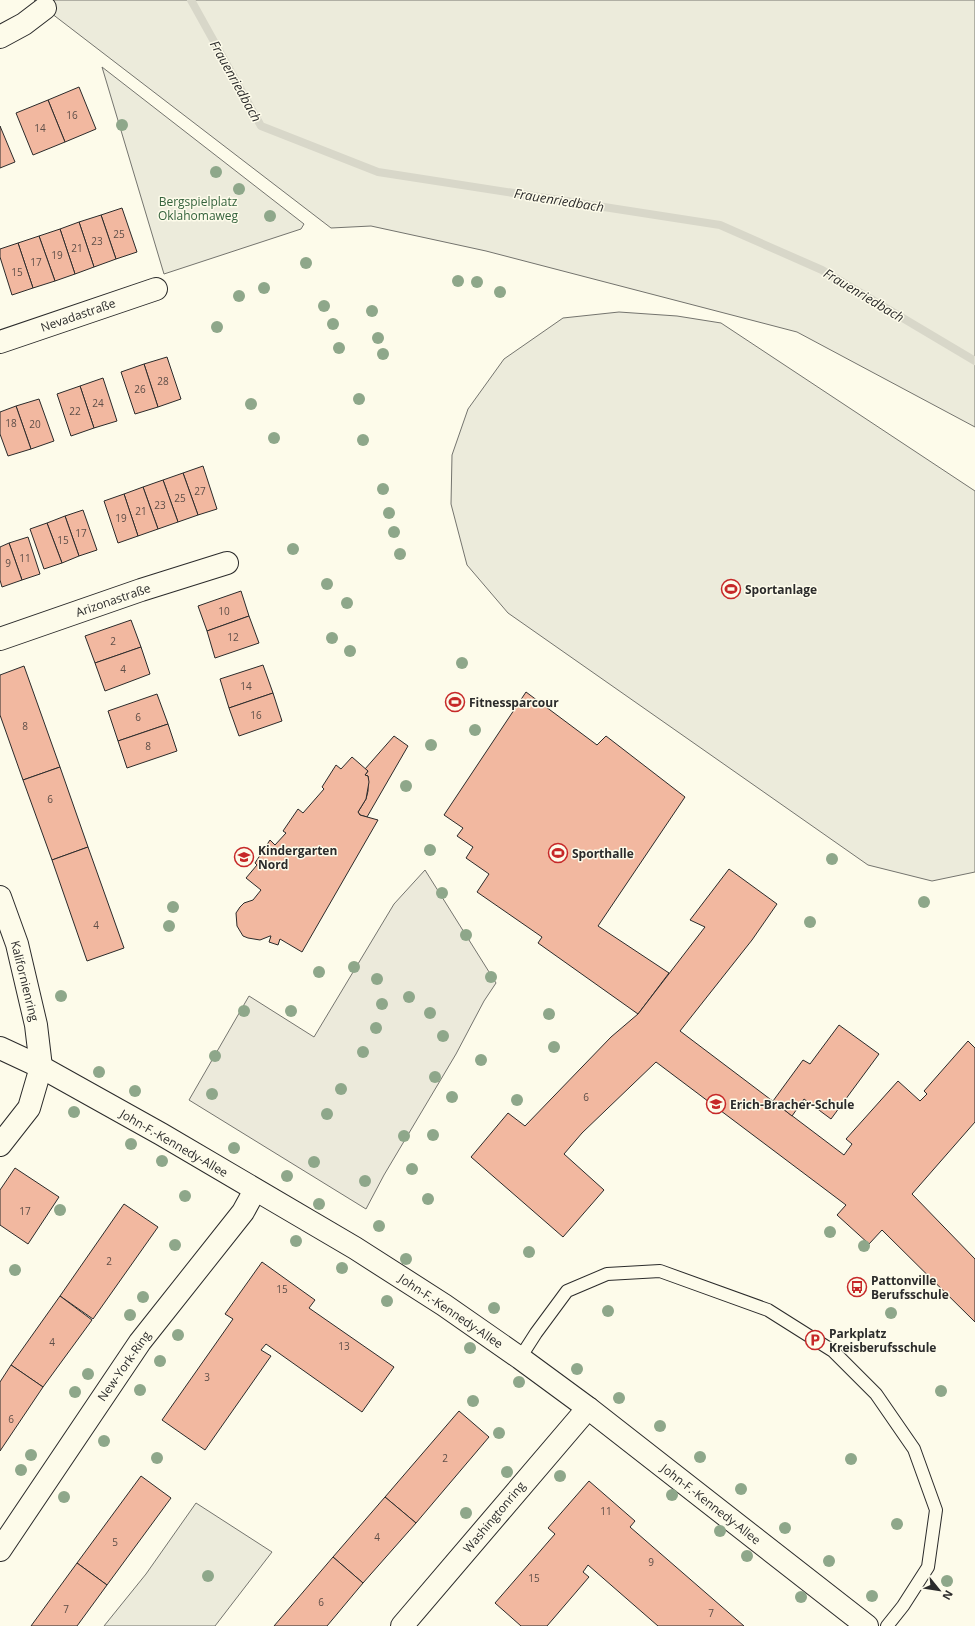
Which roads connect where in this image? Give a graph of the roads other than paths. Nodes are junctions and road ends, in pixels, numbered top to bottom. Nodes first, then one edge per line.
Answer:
1 (45, 8) dead end
2 (0, 37) edge
3 (156, 289) dead end
4 (0, 342) edge
5 (227, 563) dead end
6 (0, 639) edge
7 (0, 897) edge
8 (0, 1048) edge
9 (41, 1067) junction
10 (0, 1145) edge
11 (255, 1190) junction
12 (520, 1358) junction
13 (588, 1408) junction
14 (0, 1548) edge
15 (402, 1626) edge
16 (868, 1626) edge
17 (887, 1626) edge

1 - 2 street
3 - 4 street, Nevadastraße
5 - 6 street, Arizonastraße
7 - 9 street, Kalifornienring
8 - 9 street, John-F.-Kennedy-Allee
9 - 10 street
9 - 11 street, John-F.-Kennedy-Allee
11 - 12 street, John-F.-Kennedy-Allee
11 - 14 street, New-York-Ring
12 - 13 street, John-F.-Kennedy-Allee
12 - 17 lane
13 - 15 street, Washingtonring
13 - 16 street, John-F.-Kennedy-Allee

